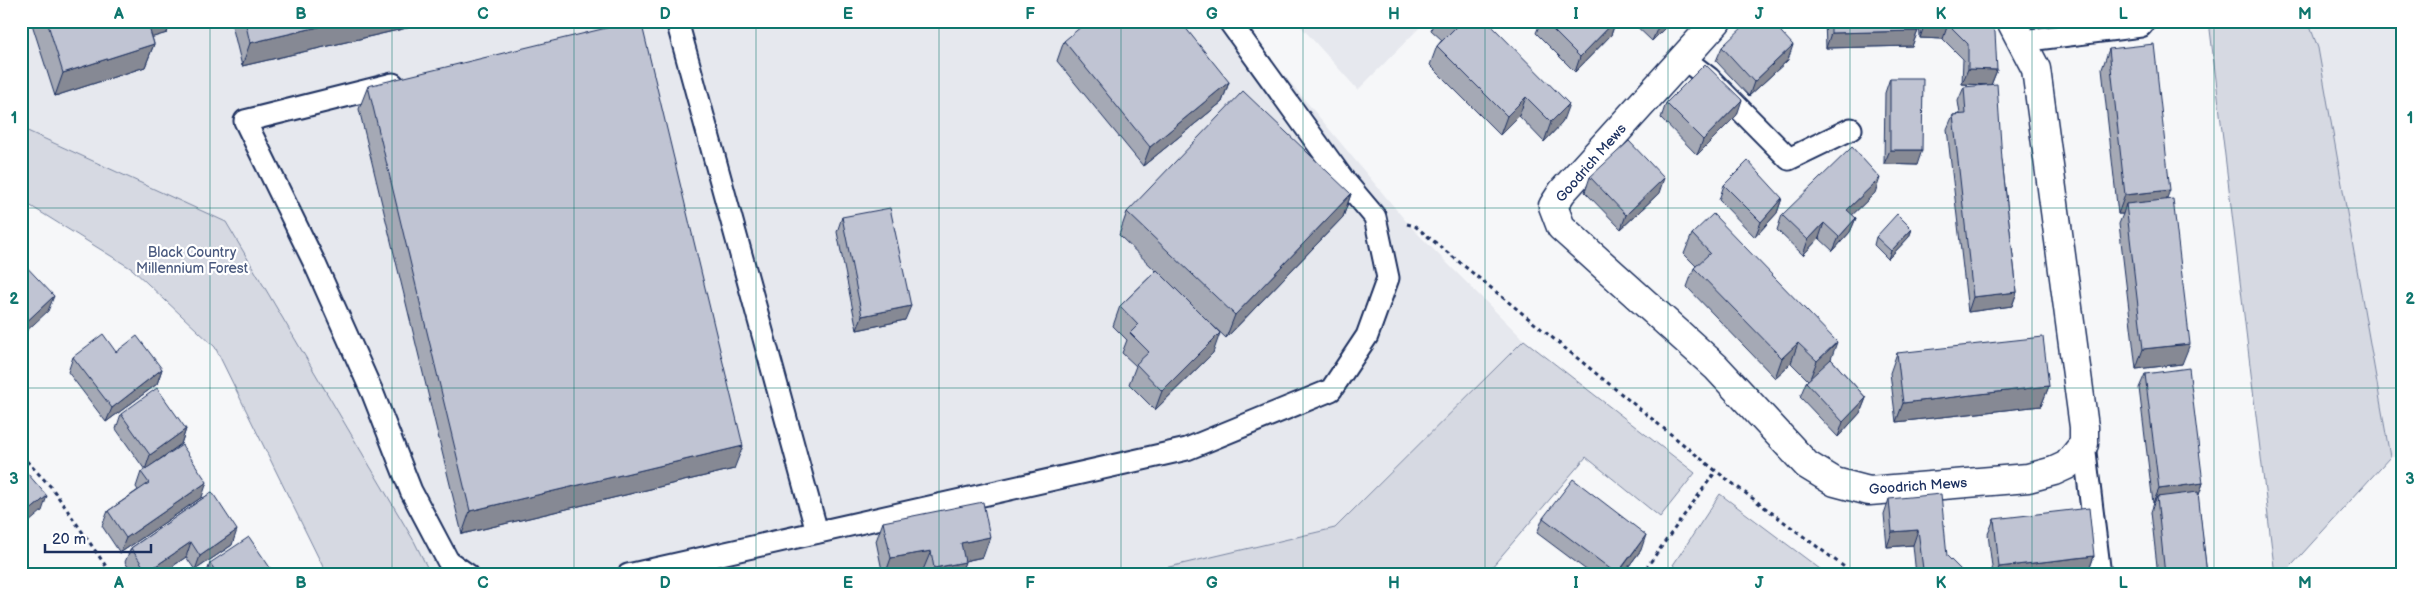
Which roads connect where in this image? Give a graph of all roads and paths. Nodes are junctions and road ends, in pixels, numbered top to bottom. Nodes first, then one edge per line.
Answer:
1 (677, 21) edge
2 (1229, 21) edge
3 (1717, 21) edge
4 (2144, 21) edge
5 (2017, 31) edge
6 (1683, 58) junction
7 (416, 78) edge
8 (1851, 129) dead end
9 (1375, 217) junction
10 (2084, 444) junction
11 (21, 455) edge
12 (1716, 471) junction
13 (816, 532) junction
14 (112, 575) edge
15 (468, 575) edge
16 (628, 575) edge
17 (1641, 575) edge
18 (1855, 575) edge
19 (2100, 575) edge

1 - 13 lane
2 - 9 lane
3 - 6 street, Goodrich Mews
4 - 5 lane
5 - 10 street
6 - 8 lane
6 - 10 street, Goodrich Mews
7 - 15 lane
9 - 12 path
9 - 13 lane
10 - 19 lane
11 - 14 path
12 - 17 path
12 - 18 path
13 - 16 lane

